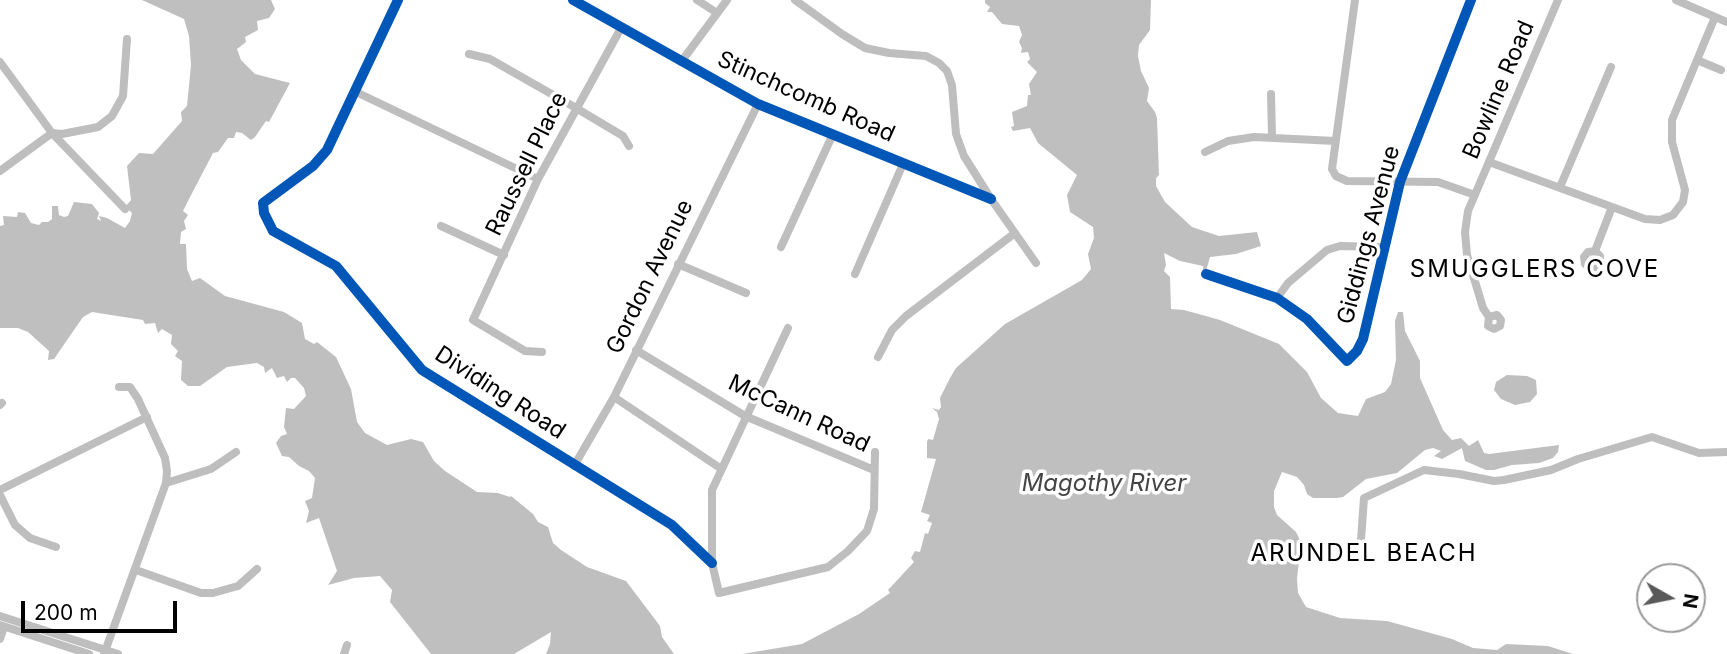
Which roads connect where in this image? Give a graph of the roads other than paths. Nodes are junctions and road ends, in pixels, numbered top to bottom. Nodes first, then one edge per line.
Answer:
1 (398, 0) edge
2 (573, 0) edge
3 (697, 0) edge
4 (727, 0) edge
5 (795, 0) edge
6 (1355, 0) edge
7 (1471, 0) edge
8 (1558, 0) edge
9 (1676, 0) edge
10 (717, 13) junction
11 (1715, 17) junction
12 (1727, 22) edge
13 (621, 28) junction
14 (127, 39) dead end
15 (469, 54) dead end
16 (1697, 60) junction
17 (0, 62) edge
18 (681, 62) junction
19 (1611, 67) dead end
20 (1721, 70) dead end
21 (356, 92) junction
22 (1272, 93) dead end
23 (758, 104) junction
24 (576, 108) junction
25 (52, 133) junction
26 (833, 134) junction
27 (1272, 136) junction
28 (1335, 141) junction
29 (629, 146) dead end
30 (1205, 152) dead end
31 (1489, 162) junction
32 (903, 163) junction
33 (0, 171) edge
34 (538, 179) junction
35 (1400, 182) junction
36 (1560, 187) junction
37 (1475, 195) junction
38 (991, 199) junction
39 (1612, 207) junction
40 (125, 209) dead end
41 (441, 226) dead end
42 (1015, 233) junction
43 (781, 247) dead end
44 (1385, 247) junction
45 (1595, 251) dead end
46 (504, 255) junction
47 (1036, 263) dead end
48 (678, 264) junction
49 (855, 274) dead end
50 (1206, 274) dead end
51 (746, 293) dead end
52 (1277, 298) junction
53 (1489, 317) dead end
54 (788, 328) dead end
55 (636, 350) junction
56 (542, 352) dead end
57 (878, 357) dead end
58 (119, 387) dead end
59 (614, 397) junction
60 (745, 416) junction
61 (147, 417) junction
62 (236, 452) dead end
63 (875, 452) dead end
64 (1727, 452) edge
65 (574, 466) junction
66 (720, 468) junction
67 (874, 470) junction
68 (166, 483) junction
69 (0, 490) edge
70 (0, 495) edge
71 (1360, 540) dead end
72 (56, 547) dead end
73 (712, 563) junction
74 (257, 569) dead end
75 (136, 570) junction
76 (0, 616) edge
77 (2, 626) edge
78 (0, 639) edge
79 (105, 652) edge
80 (89, 654) edge
81 (118, 654) edge

1 - 21 street, Dividing Road
2 - 13 street, Stinchcomb Road
3 - 10 street
4 - 10 street
5 - 38 street
6 - 28 street
7 - 35 street, Giddings Avenue
8 - 31 street, Bowline Road
9 - 11 street
10 - 18 street
11 - 12 street
11 - 16 street
13 - 18 street, Stinchcomb Road
13 - 24 street, Raussell Place
14 - 25 street
15 - 24 street
16 - 20 street
16 - 39 street
17 - 25 street
18 - 23 street, Stinchcomb Road
19 - 36 street
21 - 34 street
21 - 65 street, Dividing Road
22 - 27 street
23 - 26 street, Stinchcomb Road
23 - 48 street, Gordon Avenue
24 - 29 street
24 - 34 street, Raussell Place
25 - 33 street
25 - 40 street
26 - 32 street, Stinchcomb Road
26 - 43 street
27 - 28 street
27 - 30 street
28 - 35 street
31 - 36 street
31 - 37 street, Bowline Road
32 - 38 street, Stinchcomb Road
32 - 49 street
34 - 46 street, Raussell Place
35 - 37 street
35 - 44 street, Giddings Avenue
36 - 39 street
37 - 53 street, Bowline Road
38 - 42 street
39 - 45 street
41 - 46 street
42 - 47 street
42 - 57 street
44 - 52 street
44 - 52 street, Giddings Avenue
46 - 56 street, Raussell Place
48 - 51 street
48 - 55 street, Gordon Avenue
50 - 52 street
54 - 60 street
55 - 59 street, Gordon Avenue
55 - 60 street, McCann Road
58 - 61 street
59 - 65 street, Gordon Avenue
59 - 66 street
60 - 66 street
60 - 67 street, McCann Road
61 - 68 street
61 - 69 street
62 - 68 street
63 - 67 street
64 - 71 street
65 - 73 street, Dividing Road
66 - 73 street
67 - 73 street
68 - 75 street
70 - 72 street
74 - 75 street
75 - 79 street
76 - 79 street
77 - 78 street
77 - 80 street
79 - 81 street

